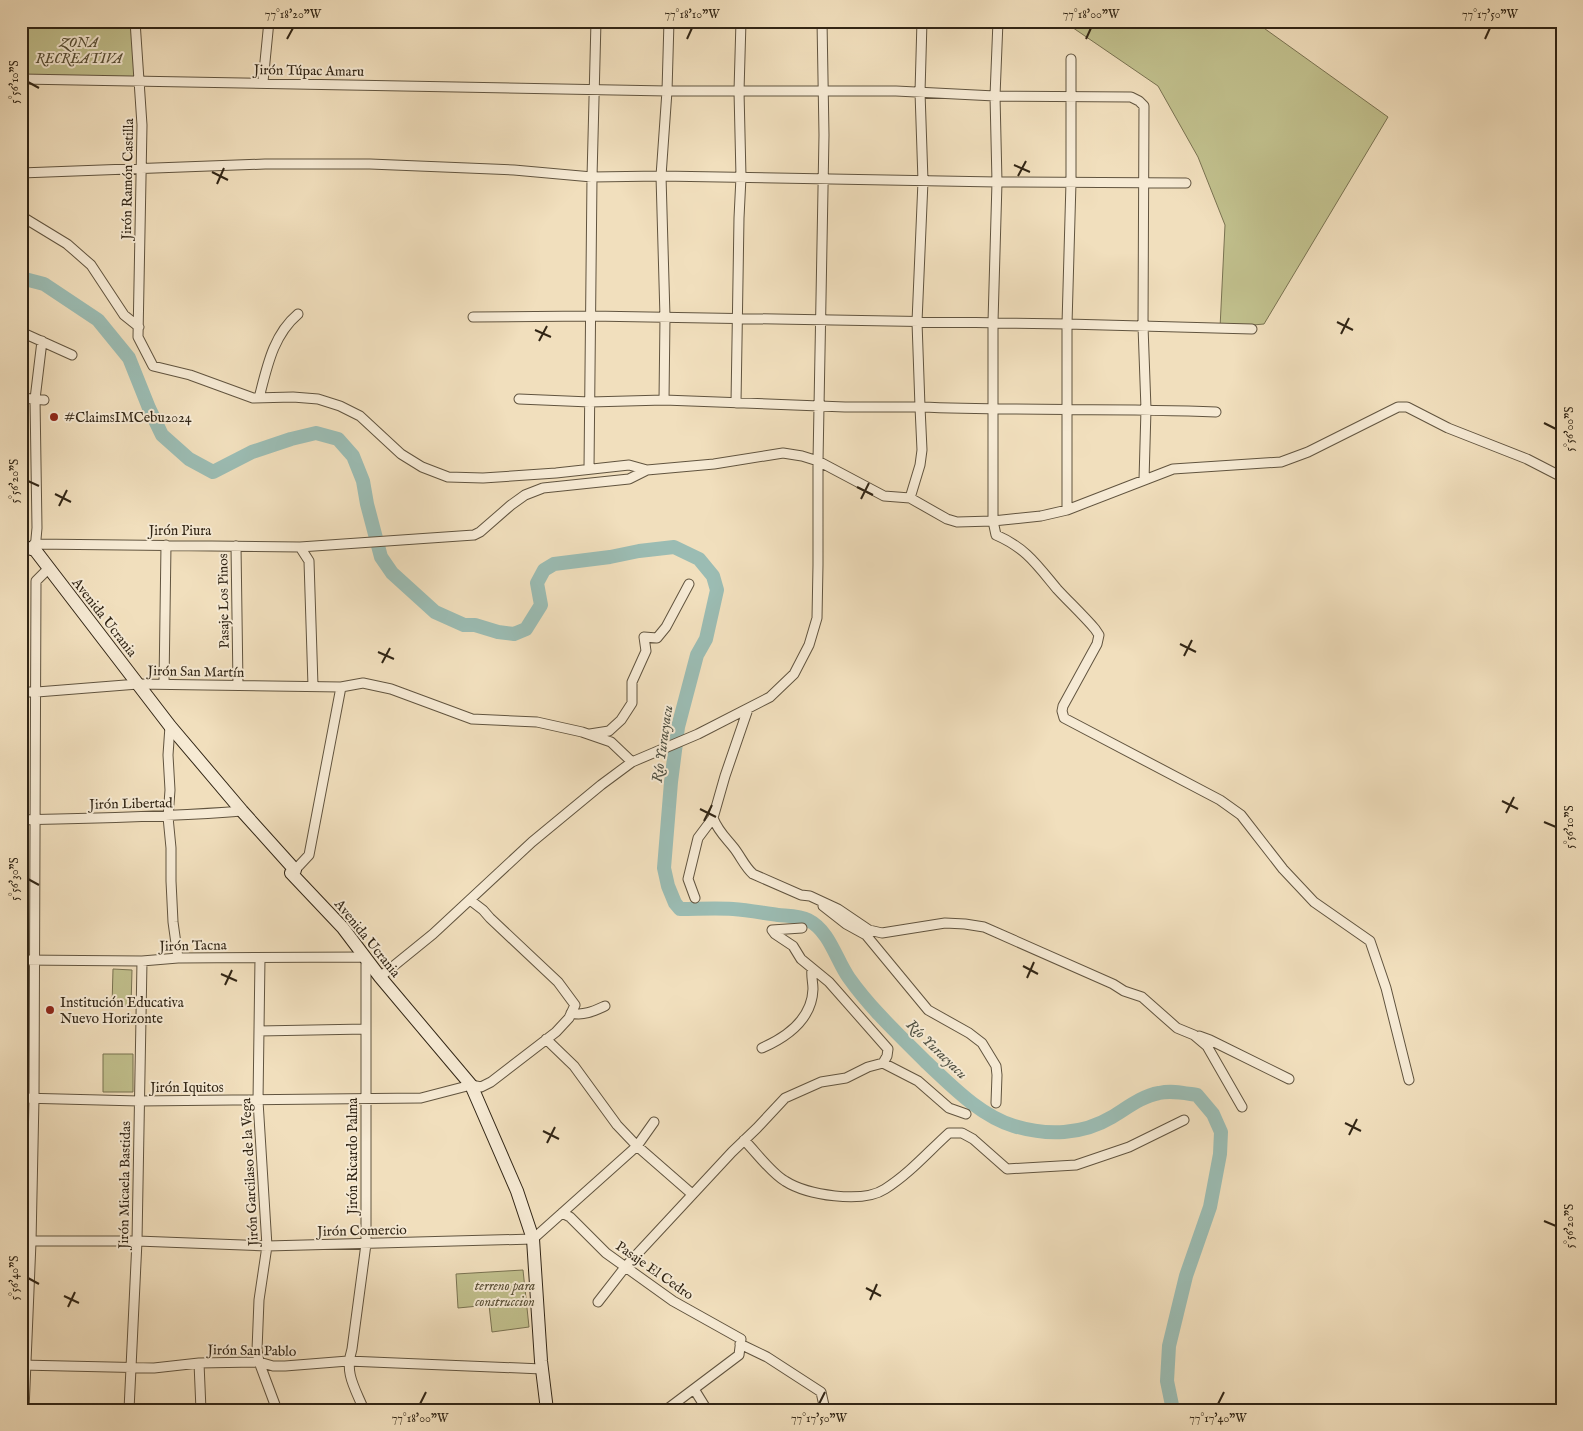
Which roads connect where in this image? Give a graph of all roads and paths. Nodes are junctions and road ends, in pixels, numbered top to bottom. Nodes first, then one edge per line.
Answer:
1 (135, 21) edge
2 (269, 21) edge
3 (596, 21) edge
4 (669, 21) edge
5 (741, 21) edge
6 (822, 21) edge
7 (922, 21) edge
8 (998, 21) edge
9 (1071, 59) dead end
10 (21, 79) edge
11 (140, 81) junction
12 (263, 82) junction
13 (596, 88) junction
14 (667, 91) junction
15 (739, 91) junction
16 (822, 92) junction
17 (920, 92) junction
18 (995, 96) junction
19 (1071, 96) junction
20 (141, 168) junction
21 (21, 173) edge
22 (661, 176) junction
23 (592, 177) junction
24 (741, 177) junction
25 (823, 178) junction
26 (922, 181) junction
27 (997, 182) junction
28 (1071, 182) junction
29 (1143, 183) junction
30 (1186, 183) dead end
31 (21, 216) edge
32 (298, 314) dead end
33 (591, 316) junction
34 (474, 317) dead end
35 (665, 317) junction
36 (737, 319) junction
37 (820, 320) junction
38 (916, 322) junction
39 (993, 322) junction
40 (1067, 324) junction
41 (1143, 326) junction
42 (139, 327) junction
43 (1252, 328) dead end
44 (21, 332) edge
45 (42, 341) junction
46 (72, 355) dead end
47 (21, 398) edge
48 (259, 398) junction
49 (519, 399) dead end
50 (39, 400) junction
51 (664, 400) junction
52 (590, 402) junction
53 (736, 403) junction
54 (819, 406) junction
55 (920, 407) junction
56 (1067, 409) junction
57 (1146, 409) junction
58 (993, 410) junction
59 (1216, 412) dead end
60 (818, 461) junction
61 (589, 469) junction
62 (647, 470) junction
63 (1562, 477) edge
64 (1144, 480) junction
65 (910, 498) junction
66 (1067, 510) junction
67 (993, 521) junction
68 (21, 546) edge
69 (166, 546) junction
70 (236, 546) junction
71 (34, 547) junction
72 (300, 547) junction
73 (48, 569) junction
74 (689, 584) dead end
75 (138, 684) junction
76 (164, 684) junction
77 (238, 686) junction
78 (313, 686) junction
79 (342, 687) junction
80 (21, 692) edge
81 (37, 692) junction
82 (748, 708) junction
83 (170, 726) junction
84 (590, 734) junction
85 (632, 762) junction
86 (242, 811) junction
87 (168, 817) junction
88 (714, 818) junction
89 (21, 820) edge
90 (34, 820) junction
91 (295, 870) junction
92 (695, 898) dead end
93 (470, 900) junction
94 (821, 901) junction
95 (802, 928) dead end
96 (366, 957) junction
97 (178, 958) junction
98 (260, 958) junction
99 (21, 960) edge
100 (34, 960) junction
101 (142, 961) junction
102 (812, 969) junction
103 (380, 977) junction
104 (605, 1006) dead end
105 (571, 1013) junction
106 (366, 1029) junction
107 (259, 1031) junction
108 (1194, 1035) junction
109 (546, 1039) junction
110 (762, 1048) dead end
111 (883, 1063) junction
112 (1289, 1079) dead end
113 (1409, 1080) dead end
114 (471, 1085) junction
115 (21, 1098) edge
116 (34, 1098) junction
117 (366, 1098) junction
118 (258, 1100) junction
119 (139, 1101) junction
120 (996, 1103) dead end
121 (1242, 1108) dead end
122 (966, 1114) dead end
123 (1184, 1120) dead end
124 (654, 1122) dead end
125 (744, 1140) junction
126 (636, 1146) junction
127 (692, 1194) junction
128 (562, 1213) junction
129 (533, 1239) junction
130 (21, 1241) edge
131 (137, 1241) junction
132 (31, 1242) junction
133 (366, 1244) junction
134 (267, 1246) junction
135 (626, 1266) junction
136 (598, 1302) dead end
137 (740, 1341) junction
138 (348, 1361) junction
139 (259, 1362) junction
140 (199, 1364) junction
141 (23, 1365) edge
142 (132, 1367) junction
143 (542, 1369) junction
144 (694, 1389) junction
145 (24, 1410) edge
146 (129, 1410) edge
147 (201, 1410) edge
148 (277, 1410) edge
149 (364, 1410) edge
150 (547, 1410) edge
151 (666, 1410) edge
152 (707, 1410) edge
153 (824, 1410) edge

1 - 11 street, Jirón Ramón Castilla
2 - 12 street
3 - 13 street
4 - 14 street
5 - 15 street
6 - 16 street
7 - 17 street
8 - 18 street
9 - 19 street
10 - 11 street, Jirón Túpac Amaru
11 - 12 street, Jirón Túpac Amaru
11 - 20 street, Jirón Ramón Castilla
12 - 13 street, Jirón Túpac Amaru
13 - 14 street, Jirón Túpac Amaru
13 - 23 street
14 - 15 street, Jirón Túpac Amaru
14 - 22 street
15 - 16 street, Jirón Túpac Amaru
15 - 24 street
16 - 17 street, Jirón Túpac Amaru
16 - 25 street
17 - 18 street, Jirón Túpac Amaru
17 - 26 street
18 - 19 street, Jirón Túpac Amaru
18 - 27 street
19 - 28 street
19 - 29 street, Jirón Túpac Amaru
20 - 21 street
20 - 23 street
20 - 42 street, Jirón Ramón Castilla
22 - 23 street
22 - 24 street
22 - 35 street
23 - 33 street
24 - 25 street
24 - 36 street
25 - 26 street
25 - 37 street
26 - 27 street
26 - 38 street
27 - 28 street
27 - 39 street
28 - 29 street
28 - 40 street
29 - 30 street
29 - 41 street
31 - 42 street
32 - 48 street
33 - 34 street
33 - 35 street
33 - 52 street
35 - 36 street
35 - 51 street
36 - 37 street
36 - 53 street
37 - 38 street
37 - 54 street
38 - 39 street
38 - 55 street
39 - 40 street
39 - 58 street
40 - 41 street
40 - 56 street
41 - 43 street
41 - 57 street
42 - 48 street, Jirón Ramón Castilla
44 - 45 street
45 - 46 street
45 - 50 street
47 - 50 street
48 - 61 street
49 - 52 street
50 - 71 street
51 - 52 street
51 - 53 street
52 - 61 street
53 - 54 street
54 - 55 street
54 - 60 street
55 - 58 street
55 - 65 street
56 - 57 street
56 - 58 street
56 - 66 street
57 - 59 street
57 - 64 street
58 - 67 street
60 - 62 street
60 - 65 street
60 - 82 street
61 - 62 street
62 - 72 street, Jirón Piura
63 - 64 street
64 - 66 street
65 - 67 street
66 - 67 street
67 - 113 street
68 - 71 main road, Jirón Piura
69 - 70 street, Jirón Piura
69 - 71 street, Jirón Piura
69 - 76 street
70 - 72 street, Jirón Piura
70 - 77 street, Pasaje Los Pinos
71 - 73 main road, Avenida Ucrania
72 - 78 street
73 - 75 main road, Avenida Ucrania
73 - 81 street
74 - 84 street
75 - 76 street, Jirón San Martín
75 - 81 street, Jirón San Martín
75 - 83 main road, Avenida Ucrania
76 - 77 street, Jirón San Martín
77 - 78 street, Jirón San Martín
78 - 79 street, Jirón San Martín
79 - 84 street, Jirón San Martín
79 - 91 street
80 - 81 street, Jirón San Martín
81 - 90 street
82 - 85 street
82 - 88 street
83 - 86 main road, Avenida Ucrania
83 - 87 street
84 - 85 street, Jirón San Martín
85 - 93 street
86 - 87 street, Jirón Libertad
86 - 91 main road, Avenida Ucrania
87 - 90 street, Jirón Libertad
87 - 97 street
88 - 92 street
88 - 94 street
89 - 90 street, Jirón Libertad
90 - 100 street
91 - 96 main road, Avenida Ucrania
93 - 103 street
93 - 105 street
94 - 108 street
94 - 120 street
95 - 102 street
96 - 98 street, Jirón Tacna
96 - 103 main road, Avenida Ucrania
96 - 106 street, Jirón Ricardo Palma
97 - 98 street, Jirón Tacna
97 - 101 street, Jirón Tacna
98 - 107 street, Jirón Garcilaso de la Vega
99 - 100 street, Jirón Tacna
100 - 101 street, Jirón Tacna
100 - 116 street
101 - 119 street, Jirón Micaela Bastidas
102 - 110 street
102 - 111 street
103 - 114 main road, Avenida Ucrania
104 - 105 street
105 - 109 street, Jirón Iquitos
106 - 107 street
106 - 117 street, Jirón Ricardo Palma
107 - 118 street, Jirón Garcilaso de la Vega
108 - 112 street
108 - 121 street
109 - 114 street, Jirón Iquitos
109 - 126 street
111 - 122 street
111 - 125 street
114 - 117 street, Jirón Iquitos
114 - 129 main road, Avenida Ucrania
115 - 116 street, Jirón Iquitos
116 - 119 street, Jirón Iquitos
116 - 132 street
117 - 118 street, Jirón Iquitos
117 - 133 street, Jirón Ricardo Palma
118 - 119 street, Jirón Iquitos
118 - 134 street, Jirón Garcilaso de la Vega
119 - 131 street, Jirón Micaela Bastidas
123 - 125 street
124 - 126 street
125 - 127 street
126 - 127 street
126 - 128 street
127 - 135 street
128 - 129 street
128 - 135 street, Pasaje El Cedro
129 - 133 street, Jirón Comercio
129 - 143 main road, Avenida Ucrania
130 - 132 street, Jirón Comercio
131 - 132 street, Jirón Comercio
131 - 134 street, Jirón Comercio
131 - 142 street, Jirón Micaela Bastidas
132 - 141 street
133 - 134 street, Jirón Comercio
133 - 138 street, Jirón Ricardo Palma
134 - 139 street, Jirón Garcilaso de la Vega
135 - 136 street
135 - 137 street, Pasaje El Cedro
137 - 144 street
137 - 153 street, Pasaje El Cedro
138 - 139 street, Jirón San Pablo
138 - 143 street, Jirón San Pablo
138 - 149 street, Jirón Ricardo Palma
139 - 140 street, Jirón San Pablo
139 - 148 street, Jirón Garcilaso de la Vega
140 - 142 street, Jirón San Pablo
140 - 147 street
141 - 142 street, Jirón San Pablo
141 - 145 street
142 - 146 street, Jirón Micaela Bastidas
143 - 150 main road, Avenida Ucrania
144 - 151 street
144 - 152 street

